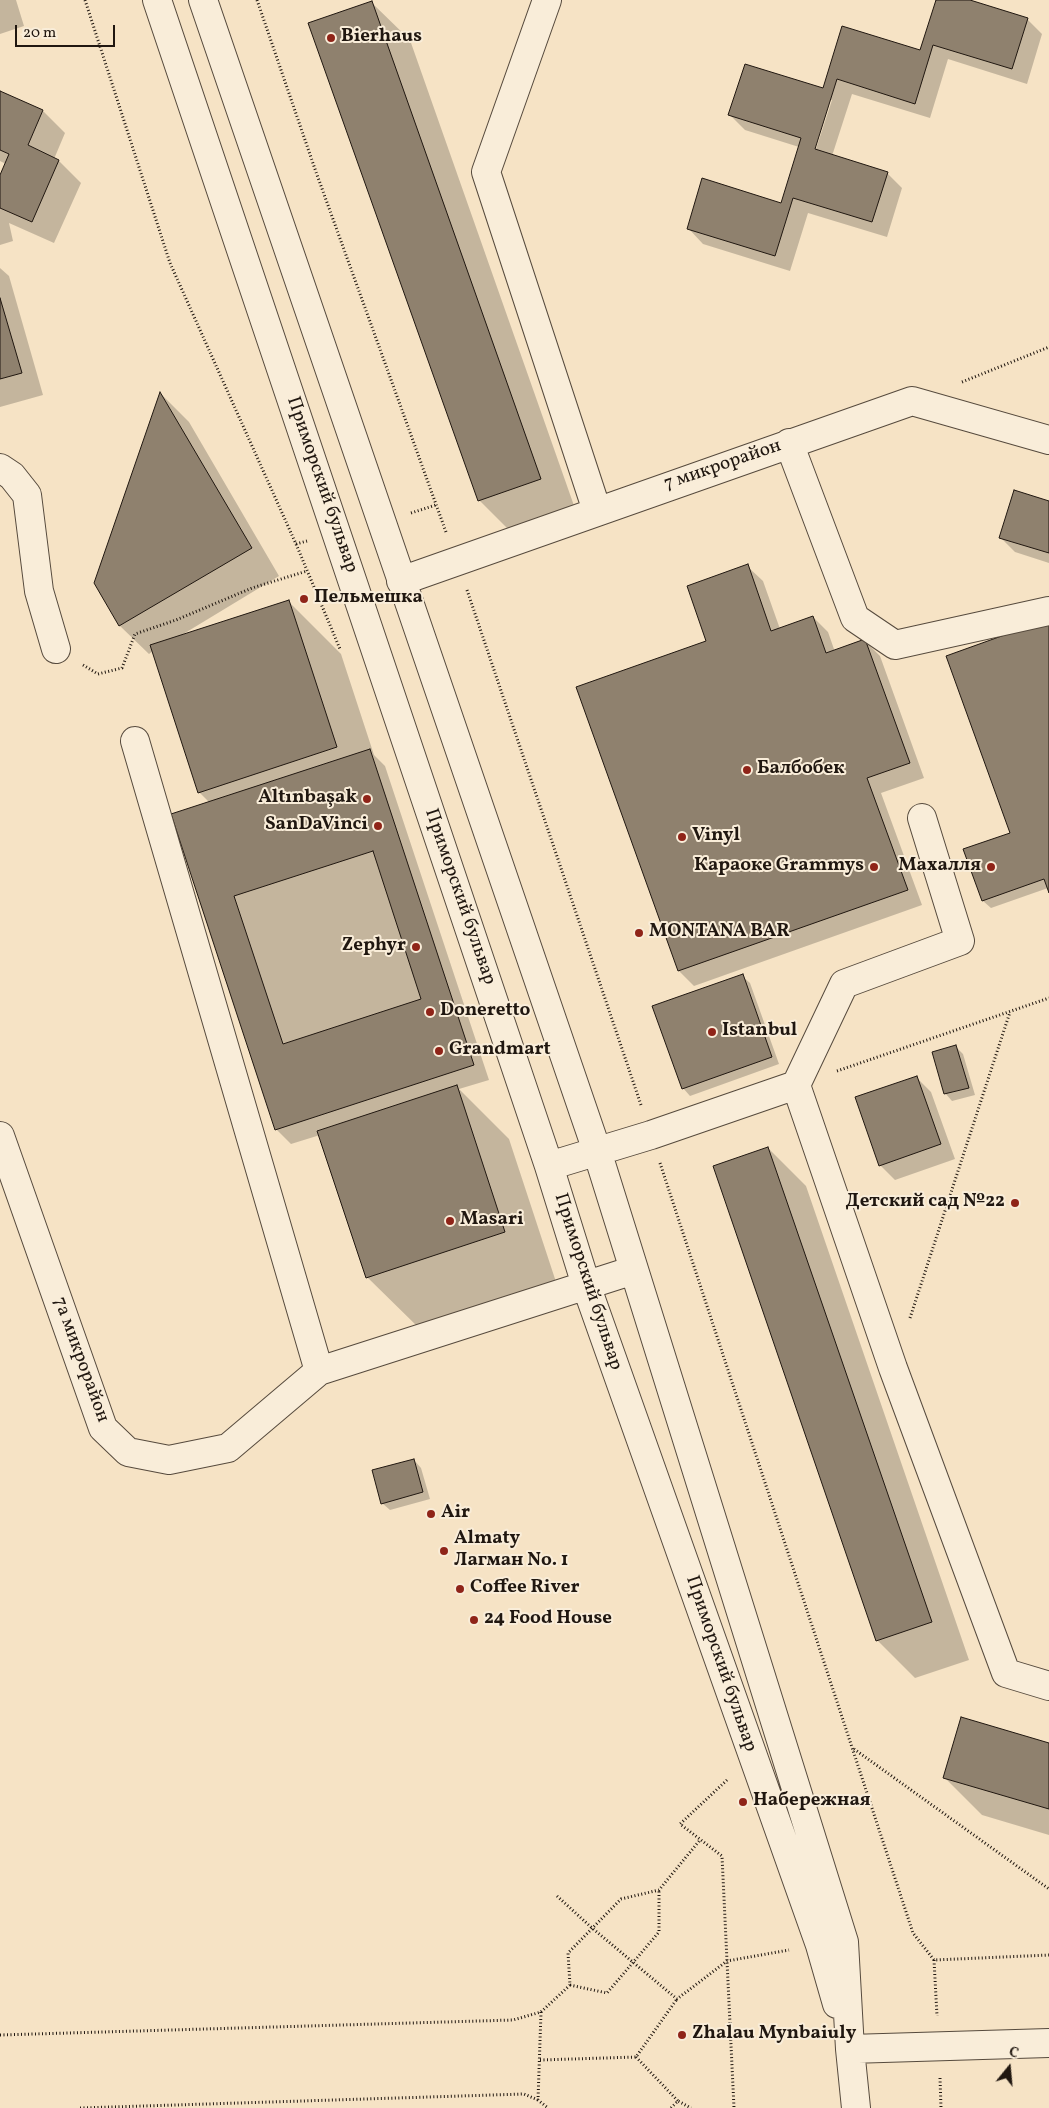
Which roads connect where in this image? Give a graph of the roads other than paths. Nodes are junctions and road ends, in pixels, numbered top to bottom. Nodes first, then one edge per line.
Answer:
1 (157, 0) edge
2 (203, 0) edge
3 (547, 0) edge
4 (1049, 440) edge
5 (790, 443) junction
6 (0, 468) edge
7 (597, 510) junction
8 (401, 580) junction
9 (1049, 611) edge
10 (56, 649) road end
11 (135, 741) dead end
12 (922, 818) dead end
13 (796, 1085) junction
14 (0, 1136) edge
15 (597, 1151) junction
16 (549, 1166) junction
17 (634, 1270) junction
18 (586, 1285) junction
19 (319, 1371) junction
20 (1049, 1686) edge
21 (1049, 2043) edge
22 (850, 2049) junction
23 (856, 2108) edge

1 - 16 street, Приморский бульвар
2 - 8 street, Приморский бульвар
3 - 7 street
4 - 5 street, 7 микрорайон
5 - 7 street, 7 микрорайон
5 - 9 street
6 - 10 street
7 - 8 street, 7 микрорайон
8 - 15 street, Приморский бульвар
11 - 19 street
12 - 13 street
13 - 15 street
13 - 20 street
14 - 19 street, 7а микрорайон
15 - 16 street
15 - 17 street, Приморский бульвар
16 - 18 street, Приморский бульвар
17 - 18 street
17 - 22 street, Приморский бульвар
18 - 19 street
18 - 22 street, Приморский бульвар
21 - 22 street
22 - 23 street, Приморский бульвар

